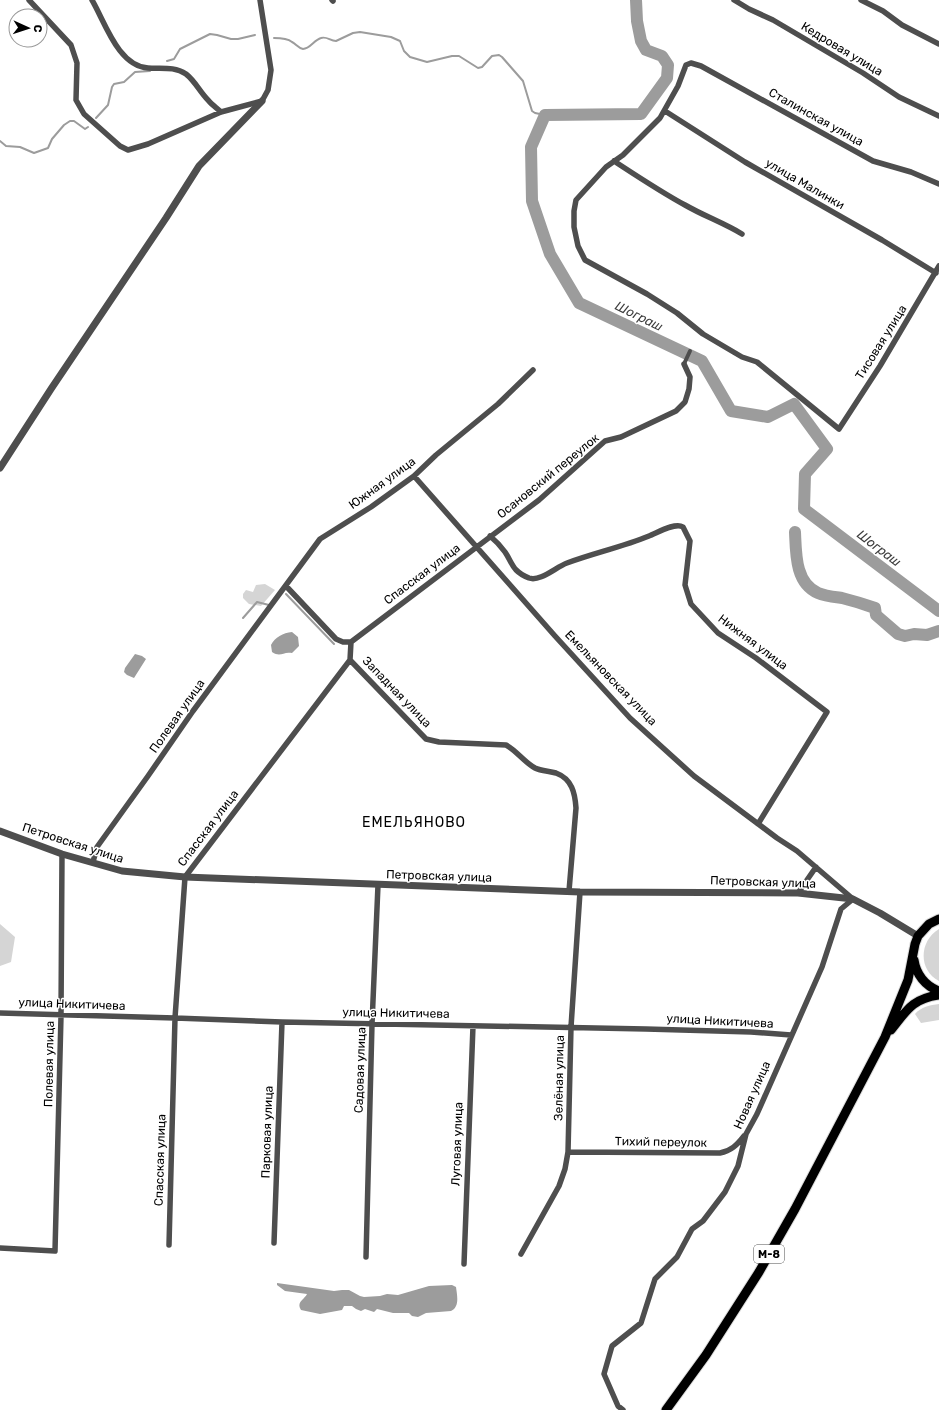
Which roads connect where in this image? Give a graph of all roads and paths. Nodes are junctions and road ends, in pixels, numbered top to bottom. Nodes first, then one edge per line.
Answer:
1 (30, 0) edge
2 (92, 0) edge
3 (260, 0) edge
4 (734, 0) edge
5 (861, 0) edge
6 (939, 44) edge
7 (262, 101) junction
8 (665, 111) junction
9 (221, 112) junction
10 (939, 116) edge
11 (614, 161) junction
12 (939, 184) edge
13 (742, 234) dead end
14 (939, 266) edge
15 (936, 273) junction
16 (690, 351) dead end
17 (684, 364) joint
18 (533, 370) dead end
19 (0, 468) edge
20 (414, 476) junction
21 (490, 536) junction
22 (477, 546) junction
23 (286, 586) junction
24 (351, 642) junction
25 (350, 660) junction
26 (758, 824) junction
27 (0, 831) edge
28 (62, 854) junction
29 (93, 862) junction
30 (816, 867) junction
31 (184, 877) junction
32 (378, 885) junction
33 (569, 891) junction
34 (580, 892) junction
35 (798, 893) junction
36 (853, 899) junction
37 (939, 913) edge
38 (939, 919) edge
39 (919, 937) junction
40 (939, 991) edge
41 (939, 995) edge
42 (0, 1013) edge
43 (61, 1016) junction
44 (175, 1018) junction
45 (282, 1022) junction
46 (372, 1024) junction
47 (473, 1026) junction
48 (571, 1027) junction
49 (791, 1035) junction
50 (886, 1037) junction
51 (746, 1134) junction
52 (568, 1152) junction
53 (274, 1243) dead end
54 (169, 1245) dead end
55 (0, 1248) edge
56 (522, 1254) dead end
57 (366, 1257) dead end
58 (464, 1264) dead end
59 (623, 1410) edge
60 (666, 1410) edge

1 - 9 street
2 - 9 street
3 - 7 street
4 - 10 street, Кедровая улица
5 - 6 street
7 - 9 street
7 - 19 street
8 - 11 street
8 - 12 street, Сталинская улица
8 - 15 street, улица Малинки
11 - 13 street
11 - 15 street, Тисовая улица
14 - 15 street, Тисовая улица
16 - 17 street
17 - 21 street, Осановский переулок
18 - 20 street, Южная улица
20 - 22 street, Емельяновская улица
20 - 23 street, Южная улица
21 - 22 street, Осановский переулок
21 - 26 street, Нижняя улица
22 - 24 street, Спасская улица
22 - 26 street, Емельяновская улица
23 - 24 street
23 - 29 street, Полевая улица
24 - 25 street
25 - 31 street, Спасская улица
25 - 33 street, Западная улица
26 - 30 street, Емельяновская улица
27 - 28 street, Петровская улица
28 - 29 street, Петровская улица
28 - 43 street, Полевая улица
29 - 31 street, Петровская улица
30 - 35 street
30 - 36 street, Емельяновская улица
31 - 32 street, Петровская улица
31 - 44 street, Спасская улица
32 - 33 street, Петровская улица
32 - 46 street, Садовая улица
33 - 34 street, Петровская улица
34 - 35 street, Петровская улица
34 - 48 street, Зелёная улица
35 - 36 street, Петровская улица
36 - 39 street, Петровская улица
36 - 49 street, Новая улица
37 - 39 main road
38 - 39 main road
39 - 40 main road
39 - 50 main road, М-8
41 - 50 main road, М-8
42 - 43 street, улица Никитичева
43 - 44 street, улица Никитичева
43 - 55 street, Полевая улица
44 - 45 street, улица Никитичева
44 - 54 street, Спасская улица
45 - 46 street, улица Никитичева
45 - 53 street, Парковая улица
46 - 47 street, улица Никитичева
46 - 57 street, Садовая улица
47 - 48 street, улица Никитичева
47 - 58 street, Луговая улица
48 - 49 street, улица Никитичева
48 - 52 street, Зелёная улица
49 - 51 street, Новая улица
50 - 60 main road, М-8
51 - 52 street, Тихий переулок
51 - 59 street, Новая улица
52 - 56 street, Зелёная улица

